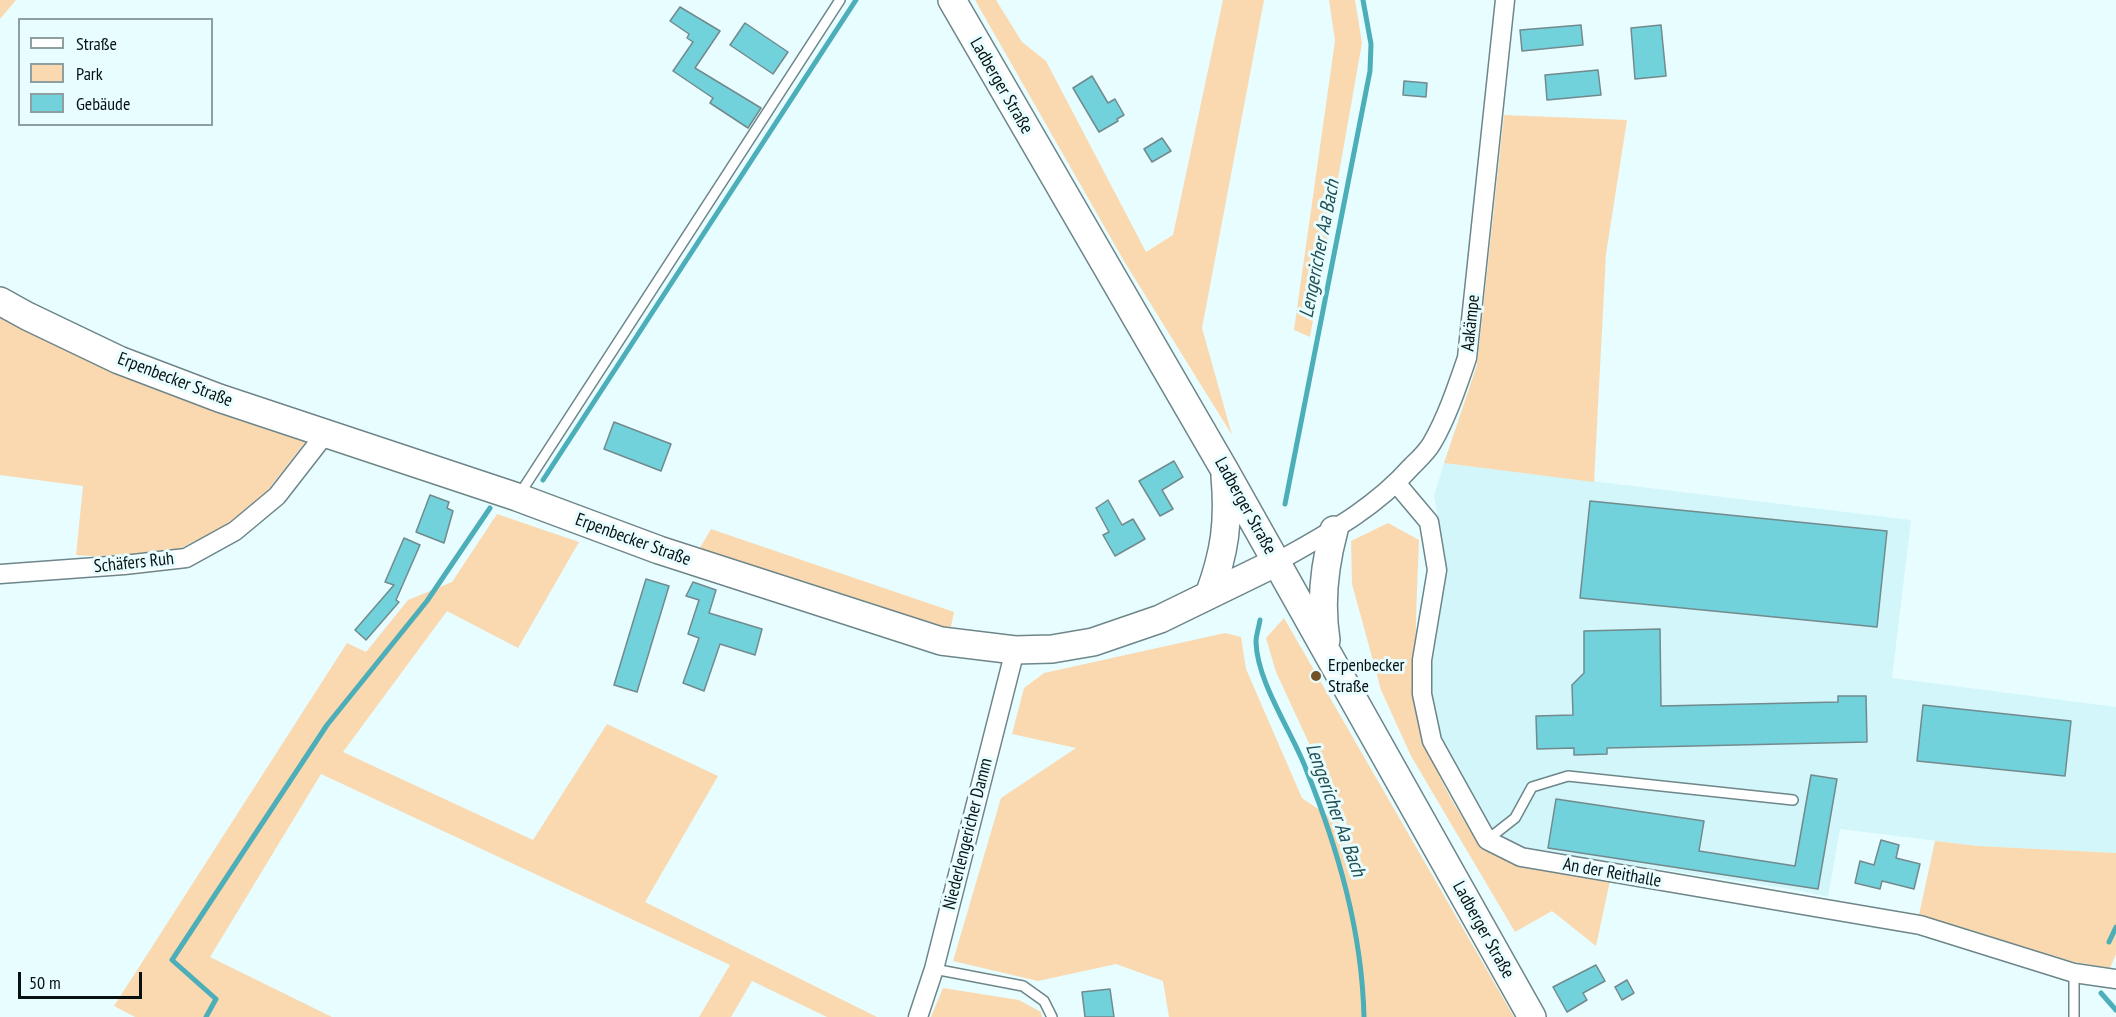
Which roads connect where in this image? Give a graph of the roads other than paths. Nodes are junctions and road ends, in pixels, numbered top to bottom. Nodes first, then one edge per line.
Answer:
1 (840, 0) edge
2 (952, 0) edge
3 (1505, 0) edge
4 (0, 301) edge
5 (326, 433) junction
6 (1224, 469) junction
7 (1397, 483) junction
8 (517, 497) junction
9 (1334, 530) junction
10 (1277, 562) junction
11 (0, 574) edge
12 (1209, 595) junction
13 (1015, 650) junction
14 (1329, 653) junction
15 (1793, 800) dead end
16 (1487, 840) junction
17 (934, 969) junction
18 (2074, 973) junction
19 (2116, 978) edge
20 (918, 1017) edge
21 (1052, 1017) edge
22 (1532, 1017) edge
23 (2074, 1017) edge

1 - 8 lane
2 - 6 main road, Ladberger Straße
3 - 7 street, Aakämpe
4 - 5 main road, Erpenbecker Straße
5 - 8 main road, Erpenbecker Straße
5 - 11 street, Schäfers Ruh
6 - 10 main road, Ladberger Straße
6 - 12 main road
7 - 9 street, Aakämpe
7 - 16 street
8 - 13 main road, Erpenbecker Straße
9 - 10 street, Aakämpe
9 - 14 main road
10 - 12 main road, Erpenbecker Straße
10 - 14 main road, Ladberger Straße
12 - 13 main road, Erpenbecker Straße
13 - 17 street, Niederlengericher Damm
14 - 22 main road, Ladberger Straße
15 - 16 lane
16 - 18 street, An der Reithalle
17 - 20 street, Niederlengericher Damm
17 - 21 lane
18 - 19 street, An der Reithalle
18 - 23 lane

